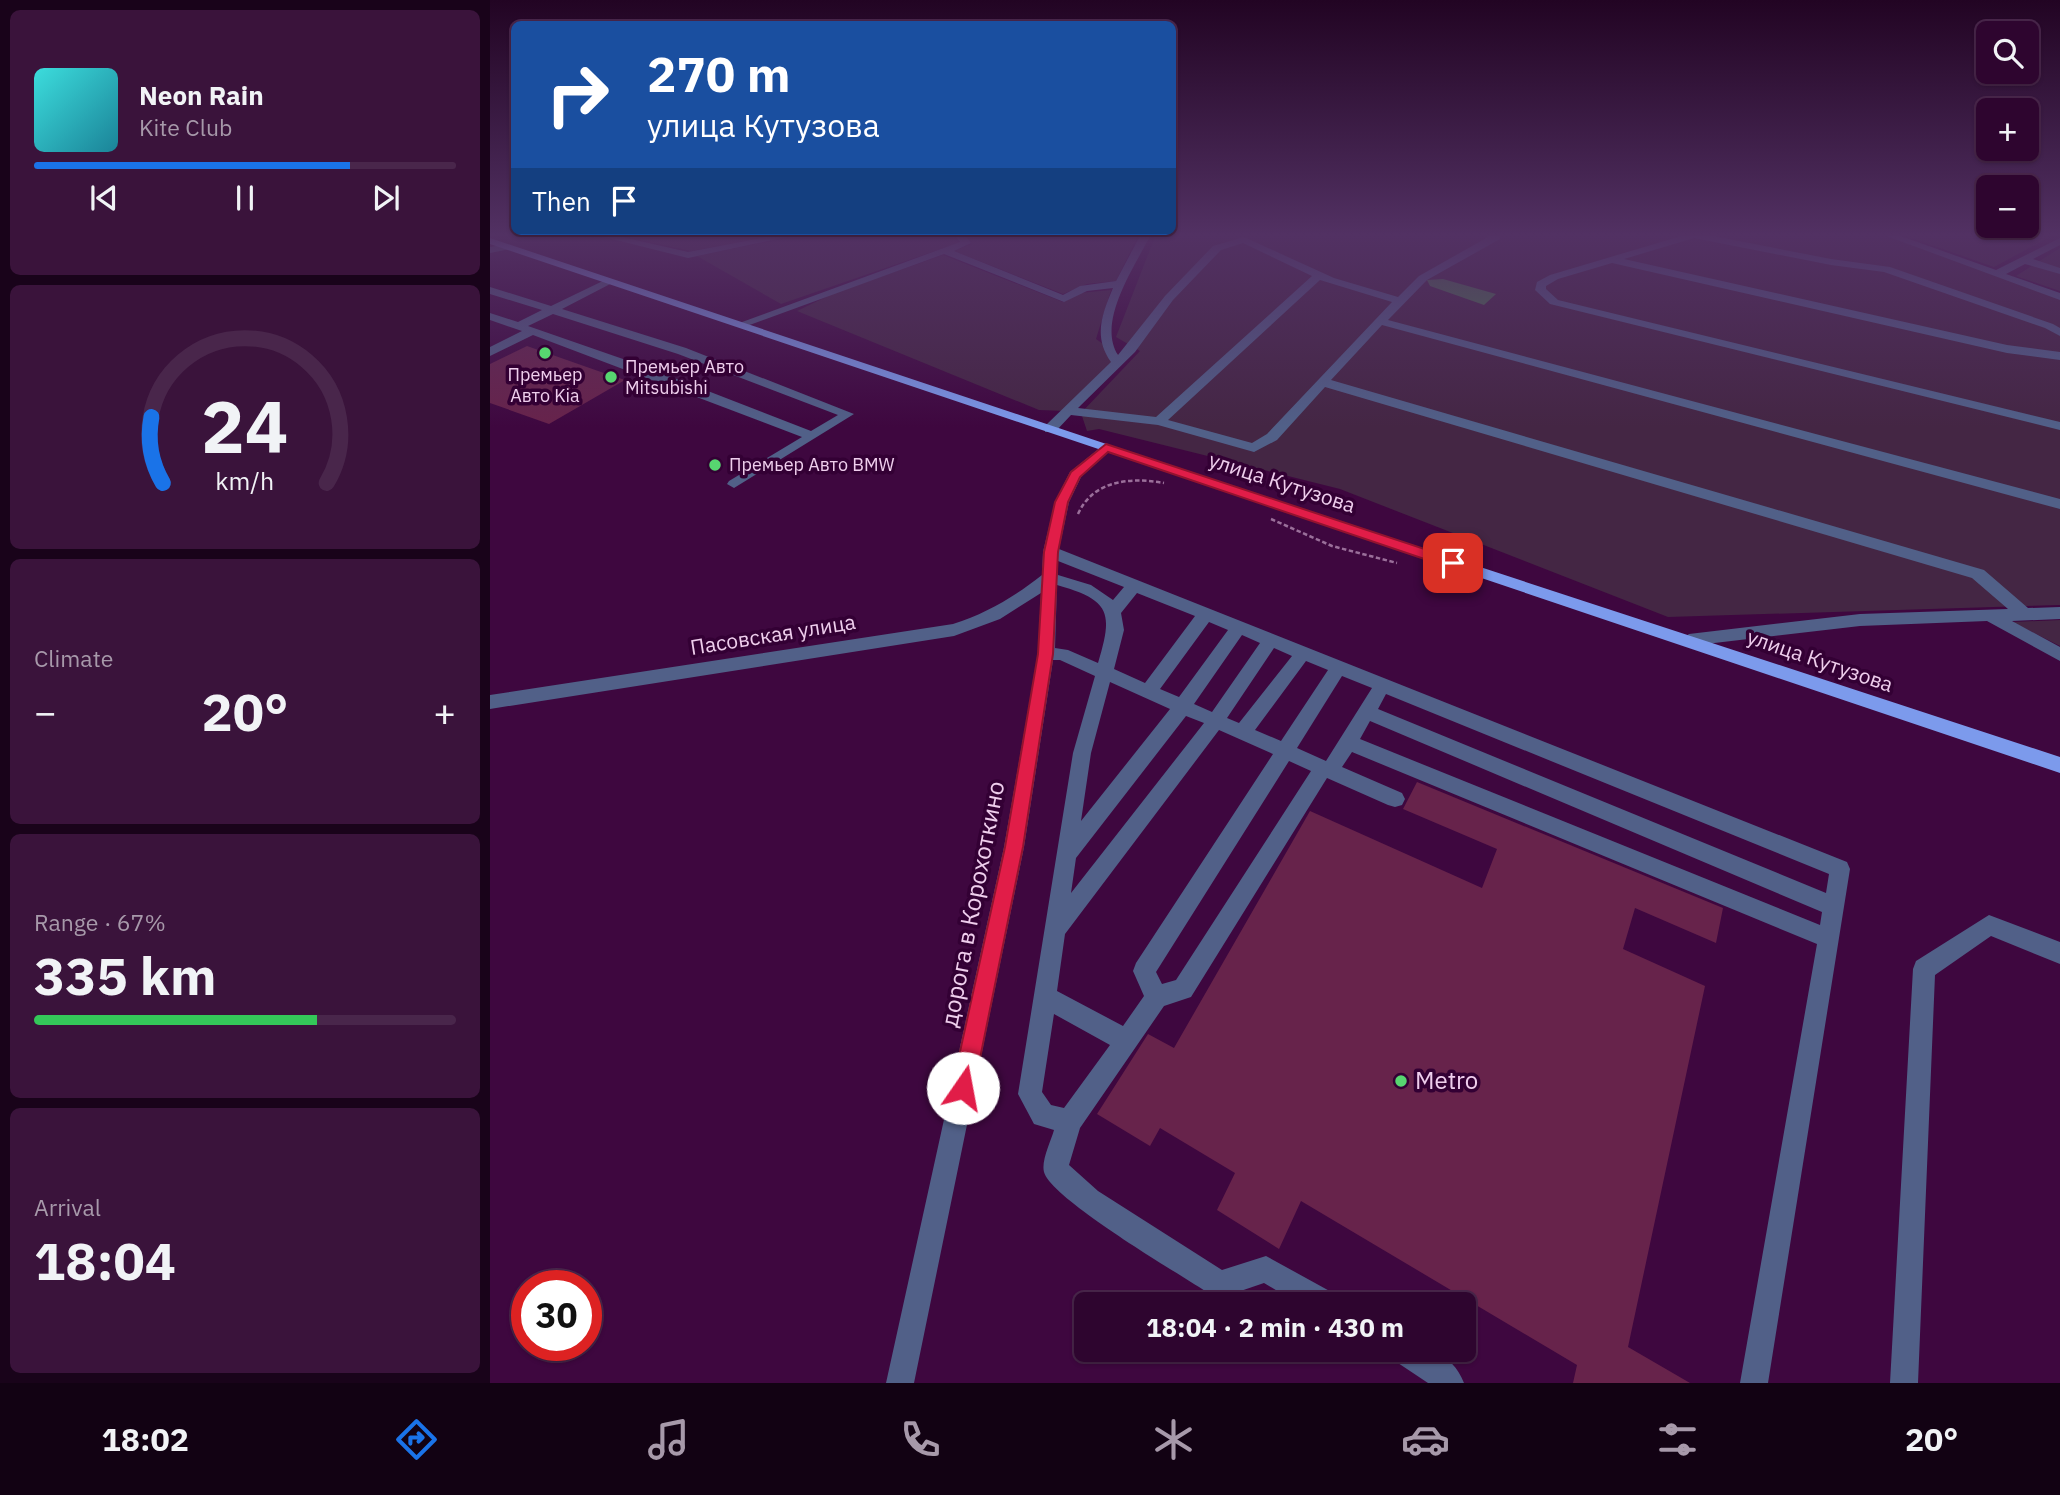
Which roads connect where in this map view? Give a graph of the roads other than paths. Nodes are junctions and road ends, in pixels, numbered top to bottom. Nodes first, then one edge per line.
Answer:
1 (516, 299) edge
2 (574, 299) edge
3 (662, 299) edge
4 (813, 299) edge
5 (1115, 299) edge
6 (1169, 299) edge
7 (1293, 299) edge
8 (1393, 299) edge
9 (1403, 299) edge
10 (1551, 299) edge
11 (1784, 299) edge
12 (1970, 299) edge
13 (1401, 301) junction
14 (550, 310) junction
15 (491, 317) edge
16 (1380, 321) junction
17 (740, 325) junction
18 (519, 326) junction
19 (533, 331) junction
20 (2060, 333) edge
21 (490, 352) edge
22 (2060, 356) edge
23 (1118, 363) junction
24 (1323, 382) junction
25 (1070, 411) junction
26 (1159, 421) junction
27 (2060, 426) edge
28 (1050, 429) junction
29 (812, 436) junction
30 (1106, 447) junction
31 (734, 484) dead end
32 (2060, 504) edge
33 (1051, 552) junction
34 (1049, 578) junction
35 (1135, 585) junction
36 (1113, 611) junction
37 (2060, 613) edge
38 (1206, 614) junction
39 (2024, 614) junction
40 (1989, 615) junction
41 (1239, 627) junction
42 (1271, 640) junction
43 (1689, 640) junction
44 (1303, 653) junction
45 (1046, 654) junction
46 (2060, 655) edge
47 (1339, 667) junction
48 (1102, 671) junction
49 (1383, 685) junction
50 (1149, 691) junction
51 (490, 702) edge
52 (1182, 708) junction
53 (1367, 712) junction
54 (1215, 722) junction
55 (1242, 733) junction
56 (1348, 742) junction
57 (1285, 752) junction
58 (2060, 765) edge
59 (1327, 769) junction
60 (1395, 799) dead end
61 (1066, 855) junction
62 (1833, 906) junction
63 (1055, 931) junction
64 (1827, 938) junction
65 (2060, 953) edge
66 (1045, 997) junction
67 (1157, 997) junction
68 (1127, 1041) junction
69 (1069, 1122) junction
70 (1305, 1292) edge
71 (1424, 1362) edge
72 (900, 1383) edge
73 (1450, 1383) edge
74 (1754, 1383) edge
75 (1904, 1383) edge

1 - 14 street
2 - 14 street
3 - 17 main road, улица Кутузова
4 - 17 street
5 - 23 street
6 - 23 street
7 - 26 street
8 - 13 street
9 - 13 street
10 - 27 street
11 - 22 street
12 - 20 street
13 - 16 street
14 - 18 street
14 - 29 street
15 - 18 street
16 - 24 street
16 - 32 street
17 - 28 main road, улица Кутузова
18 - 19 street
19 - 21 street
19 - 29 street
23 - 25 street
24 - 26 street
24 - 39 street
25 - 26 street
25 - 28 street
28 - 30 main road, улица Кутузова
29 - 31 street
30 - 33 street, дорога в Корохоткино
30 - 43 main road, улица Кутузова
33 - 34 street, дорога в Корохоткино
33 - 35 street
34 - 36 street
34 - 45 street, дорога в Корохоткино
34 - 51 street, Пасовская улица
35 - 36 street
35 - 38 street
36 - 48 street
37 - 39 street
38 - 41 street
38 - 50 street
39 - 40 street
40 - 43 street
40 - 46 street
41 - 42 street
41 - 52 street
42 - 44 street
42 - 54 street
43 - 58 main road, улица Кутузова
44 - 47 street
44 - 55 street
45 - 48 street
45 - 72 street, дорога в Корохоткино
47 - 49 street
47 - 57 street
48 - 50 street
48 - 61 street
49 - 53 street
49 - 62 street
50 - 52 street
52 - 54 street
52 - 61 street
53 - 56 street
53 - 62 street
54 - 55 street
54 - 63 street
55 - 57 street
56 - 59 street
56 - 64 street
57 - 59 street
57 - 67 street
59 - 60 street
59 - 67 street
61 - 63 street
62 - 64 street
63 - 66 street
64 - 74 street
65 - 75 street
66 - 68 street
66 - 69 street
67 - 68 street
68 - 69 street
69 - 70 street
71 - 73 street

